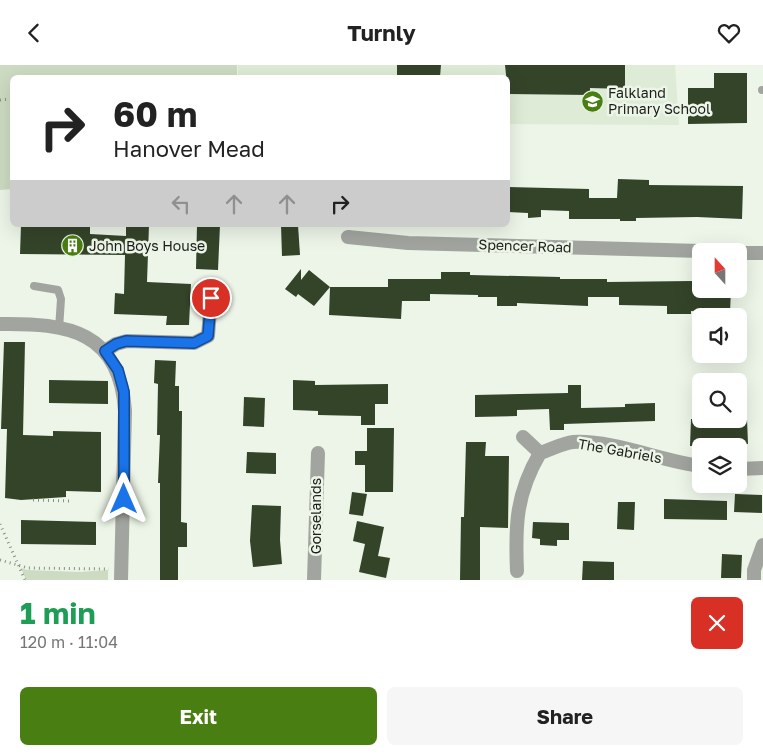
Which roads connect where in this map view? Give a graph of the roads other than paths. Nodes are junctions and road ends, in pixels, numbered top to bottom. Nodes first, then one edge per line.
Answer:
1 (348, 237) dead end
2 (692, 251) edge
3 (748, 253) edge
4 (763, 253) edge
5 (34, 287) dead end
6 (211, 298) dead end
7 (0, 323) edge
8 (59, 329) junction
9 (105, 351) junction
10 (523, 437) dead end
11 (318, 453) dead end
12 (540, 453) junction
13 (692, 465) edge
14 (763, 468) edge
15 (747, 469) edge
16 (763, 545) edge
17 (517, 571) dead end
18 (122, 574) edge
19 (314, 580) edge
20 (754, 580) edge

1 - 2 street, Spencer Road
3 - 4 street
5 - 8 lane
6 - 9 street
7 - 8 street
8 - 9 street
9 - 18 street
10 - 12 street
11 - 19 street, Gorselands
12 - 13 street, The Gabriels
12 - 17 street
14 - 15 street
16 - 20 street

